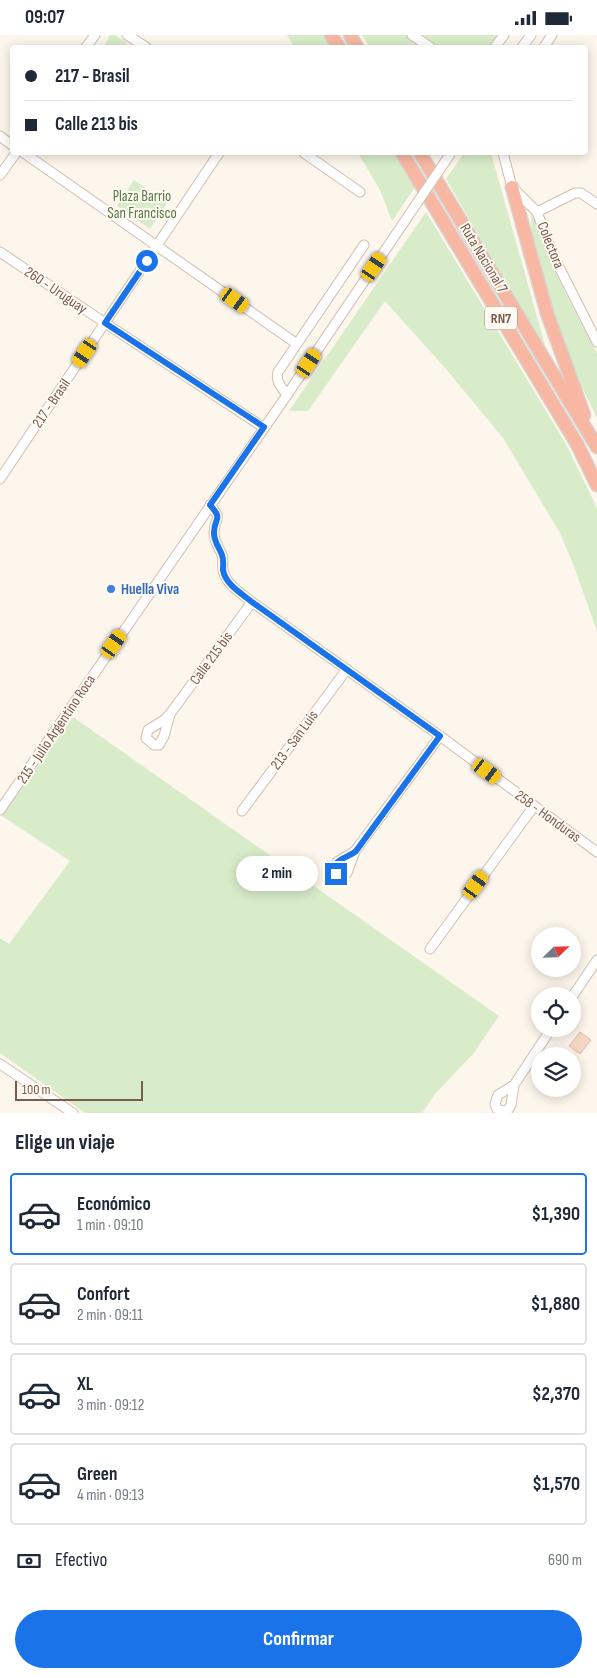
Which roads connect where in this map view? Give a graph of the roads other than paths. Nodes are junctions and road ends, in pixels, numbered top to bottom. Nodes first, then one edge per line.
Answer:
1 (127, 35) edge
2 (412, 35) edge
3 (143, 45) edge
4 (427, 45) edge
5 (15, 155) edge
6 (27, 155) edge
7 (218, 155) edge
8 (307, 155) edge
9 (403, 155) edge
10 (421, 155) edge
11 (450, 155) edge
12 (504, 155) edge
13 (0, 175) edge
14 (512, 187) junction
15 (360, 192) dead end
16 (597, 204) edge
17 (537, 212) junction
18 (364, 245) dead end
19 (158, 246) junction
20 (0, 252) edge
21 (105, 323) junction
22 (597, 342) edge
23 (297, 344) junction
24 (287, 395) junction
25 (264, 427) junction
26 (597, 447) edge
27 (0, 479) edge
28 (597, 485) edge
29 (210, 505) junction
30 (252, 602) junction
31 (347, 669) junction
32 (170, 714) dead end
33 (440, 736) junction
34 (534, 805) junction
35 (0, 810) edge
36 (242, 811) dead end
37 (356, 851) dead end
38 (597, 852) edge
39 (430, 949) dead end
40 (597, 960) edge
41 (579, 987) edge
42 (546, 1037) edge
43 (0, 1065) edge
44 (514, 1085) dead end
45 (73, 1113) edge

1 - 3 street
2 - 4 street
5 - 13 street
6 - 19 street
7 - 19 street, 217 - Brasil
8 - 15 street
9 - 28 highway, Ruta Nacional 7 / RN7
10 - 26 highway, Ruta Nacional 7 / RN7
11 - 24 street, 215 - Julio Argentino Roca, bridge
12 - 14 street
14 - 17 street, Colectora
14 - 26 highway
16 - 17 street
17 - 22 street, Colectora
18 - 23 street
19 - 21 street, 217 - Brasil
19 - 23 street
20 - 21 street, 260 - Uruguay
21 - 25 street, 260 - Uruguay
21 - 27 street, 217 - Brasil
23 - 24 street
24 - 25 street, 215 - Julio Argentino Roca
25 - 29 street, 215 - Julio Argentino Roca
29 - 30 street, 258 - Honduras
29 - 35 street, 215 - Julio Argentino Roca
30 - 31 street, 258 - Honduras
30 - 32 street, Calle 215 bis
31 - 33 street, 258 - Honduras
31 - 36 street, 213 - San Luis
33 - 34 street, 258 - Honduras
33 - 37 street
34 - 38 street, 258 - Honduras
34 - 39 street
40 - 41 street
42 - 44 street
43 - 45 street

